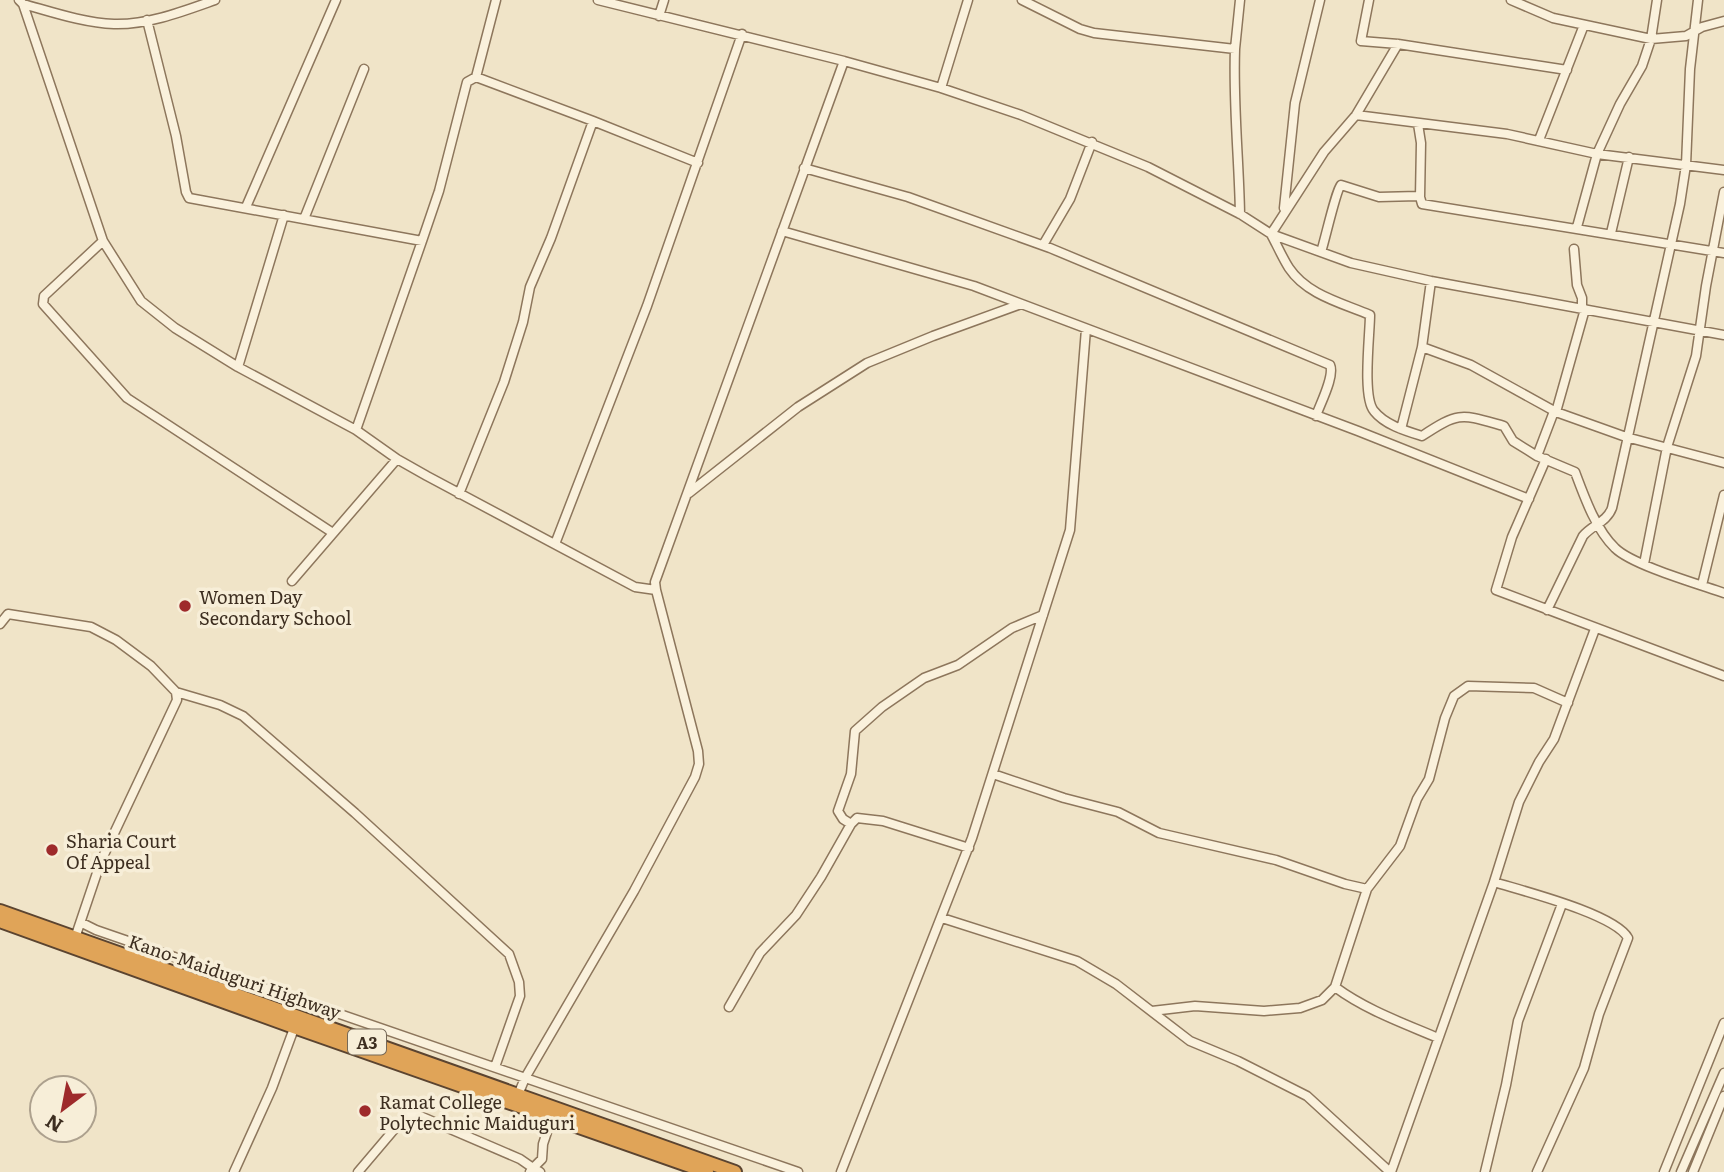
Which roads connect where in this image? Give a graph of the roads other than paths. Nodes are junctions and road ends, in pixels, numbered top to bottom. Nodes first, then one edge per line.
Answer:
1 (215, 0) edge
2 (336, 0) edge
3 (496, 0) edge
4 (598, 0) edge
5 (664, 0) edge
6 (968, 0) edge
7 (1022, 0) edge
8 (1240, 0) edge
9 (1321, 0) edge
10 (1369, 0) edge
11 (1511, 0) edge
12 (1657, 0) edge
13 (1698, 0) edge
14 (21, 2) edge
15 (659, 16) junction
16 (147, 20) junction
17 (1724, 22) edge
18 (1584, 25) junction
19 (1696, 30) junction
20 (743, 34) junction
21 (1651, 39) junction
22 (1398, 44) junction
23 (1235, 49) junction
24 (844, 61) junction
25 (364, 69) dead end
26 (1567, 70) junction
27 (476, 77) junction
28 (941, 88) junction
29 (1356, 115) junction
30 (593, 121) junction
31 (1418, 124) junction
32 (1539, 141) junction
33 (1091, 142) junction
34 (1597, 154) junction
35 (1629, 157) junction
36 (698, 163) junction
37 (1686, 165) junction
38 (804, 168) junction
39 (1724, 170) edge
40 (1724, 192) edge
41 (1420, 197) junction
42 (246, 207) junction
43 (1283, 211) junction
44 (1240, 214) junction
45 (284, 215) junction
46 (304, 219) junction
47 (1577, 227) junction
48 (782, 231) junction
49 (1611, 233) junction
50 (1271, 234) junction
51 (422, 241) junction
52 (103, 242) junction
53 (1671, 244) junction
54 (1043, 245) junction
55 (1574, 249) dead end
56 (1713, 251) junction
57 (1321, 252) junction
58 (1724, 253) edge
59 (1432, 281) junction
60 (1021, 304) junction
61 (1583, 309) junction
62 (1654, 322) junction
63 (1086, 329) junction
64 (1699, 331) junction
65 (1724, 335) edge
66 (1422, 347) junction
67 (238, 367) junction
68 (1556, 412) junction
69 (1316, 416) junction
70 (1401, 429) junction
71 (356, 430) junction
72 (1422, 436) junction
73 (1626, 437) junction
74 (1667, 447) junction
75 (1416, 455) junction
76 (1542, 458) junction
77 (397, 459) junction
78 (1724, 463) edge
79 (688, 493) junction
80 (459, 494) junction
81 (1724, 495) edge
82 (1529, 499) junction
83 (1598, 523) junction
84 (333, 533) junction
85 (1714, 535) junction
86 (1724, 538) edge
87 (555, 544) junction
88 (1644, 564) junction
89 (292, 581) dead end
90 (1702, 585) junction
91 (656, 590) junction
92 (1724, 593) edge
93 (1547, 610) junction
94 (1043, 614) junction
95 (0, 624) edge
96 (1595, 629) junction
97 (1724, 676) edge
98 (176, 692) junction
99 (1567, 703) junction
100 (993, 774) junction
101 (851, 824) junction
102 (969, 848) junction
103 (1494, 881) junction
104 (1367, 889) junction
105 (1562, 904) junction
106 (0, 911) edge
107 (942, 918) junction
108 (0, 921) edge
109 (82, 923) junction
110 (75, 938) junction
111 (1335, 987) junction
112 (729, 1007) dead end
113 (1152, 1011) junction
114 (296, 1022) junction
115 (1724, 1023) edge
116 (1437, 1038) junction
117 (495, 1067) junction
118 (1724, 1073) edge
119 (525, 1078) junction
120 (518, 1095) junction
121 (1724, 1096) edge
122 (552, 1117) junction
123 (535, 1171) edge
124 (234, 1172) edge
125 (358, 1172) edge
126 (707, 1172) edge
127 (735, 1172) edge
128 (798, 1172) edge
129 (841, 1172) edge
130 (1391, 1172) edge
131 (1485, 1172) edge
132 (1537, 1172) edge
133 (1664, 1172) edge
134 (1681, 1172) edge
135 (1693, 1172) edge

1 - 16 street
2 - 42 street
3 - 27 street
4 - 15 street
5 - 15 street
6 - 28 street
7 - 23 street
8 - 23 street
9 - 43 street
10 - 22 street
11 - 18 street
12 - 21 street
13 - 19 street
14 - 16 street
14 - 52 street
15 - 20 street
16 - 42 street
17 - 19 street
18 - 21 street
18 - 26 street
19 - 21 street
19 - 37 street
20 - 24 street
20 - 36 street
21 - 34 street
22 - 26 street
22 - 29 street
23 - 44 street
24 - 28 street
24 - 38 street
25 - 46 street
26 - 32 street
27 - 30 street
27 - 51 street
28 - 33 street
29 - 31 street
29 - 43 street
30 - 36 street
30 - 80 street
31 - 32 street
31 - 41 street
32 - 34 street
33 - 44 street
33 - 54 street
34 - 35 street
34 - 47 street
35 - 37 street
35 - 49 street
36 - 87 street
37 - 39 street
37 - 53 street
38 - 48 street
38 - 54 street
40 - 56 street
41 - 47 street
41 - 57 street
42 - 45 street
43 - 50 street
44 - 50 street
45 - 46 street
45 - 67 street
46 - 51 street
47 - 49 street
48 - 60 street
48 - 79 street
49 - 53 street
50 - 57 street
50 - 70 street
51 - 71 street
52 - 67 street
52 - 84 street
53 - 56 street
53 - 62 street
54 - 69 street
55 - 61 street
56 - 58 street
56 - 64 street
57 - 59 street
59 - 61 street
59 - 66 street
60 - 63 street
60 - 79 street
61 - 62 street
61 - 68 street
62 - 64 street
62 - 73 street
63 - 69 street
63 - 94 street
64 - 65 street
64 - 74 street
66 - 68 street
66 - 70 street
67 - 71 street
68 - 73 street
68 - 76 street
69 - 75 street
70 - 72 street
71 - 77 street
72 - 75 street
72 - 76 street
73 - 74 street
73 - 83 street
74 - 78 street
74 - 88 street
75 - 82 street
76 - 82 street
76 - 83 street
77 - 80 street
77 - 84 street
79 - 91 street
80 - 87 street
81 - 85 street
82 - 93 street
83 - 88 street
83 - 93 street
84 - 89 street
85 - 86 street
85 - 90 street
87 - 91 street
88 - 90 street
90 - 92 street
91 - 119 street
93 - 96 street
94 - 100 street
94 - 101 street
95 - 98 street
96 - 97 street
96 - 99 street
98 - 109 street
98 - 117 street
99 - 103 street
99 - 104 street
100 - 102 street
100 - 104 street
101 - 102 street
101 - 112 street
102 - 107 street
103 - 105 street
103 - 116 street
104 - 111 street
105 - 131 street
105 - 132 street
106 - 110 highway, Kano-Maiduguri Highway / A3
107 - 113 street
107 - 129 street
108 - 114 highway, Kano-Maiduguri Highway / A3
109 - 110 street
109 - 117 street
110 - 114 highway, Kano-Maiduguri Highway / A3
111 - 113 street
111 - 116 street
113 - 130 street
114 - 120 highway, Kano-Maiduguri Highway / A3
114 - 122 highway, Kano-Maiduguri Highway / A3
114 - 124 street
115 - 133 street
116 - 130 street
117 - 119 street
118 - 134 street
119 - 120 street
119 - 128 street
120 - 127 highway, Kano-Maiduguri Highway / A3
121 - 135 street
122 - 123 street
122 - 126 highway, Kano-Maiduguri Highway / A3
123 - 125 street

